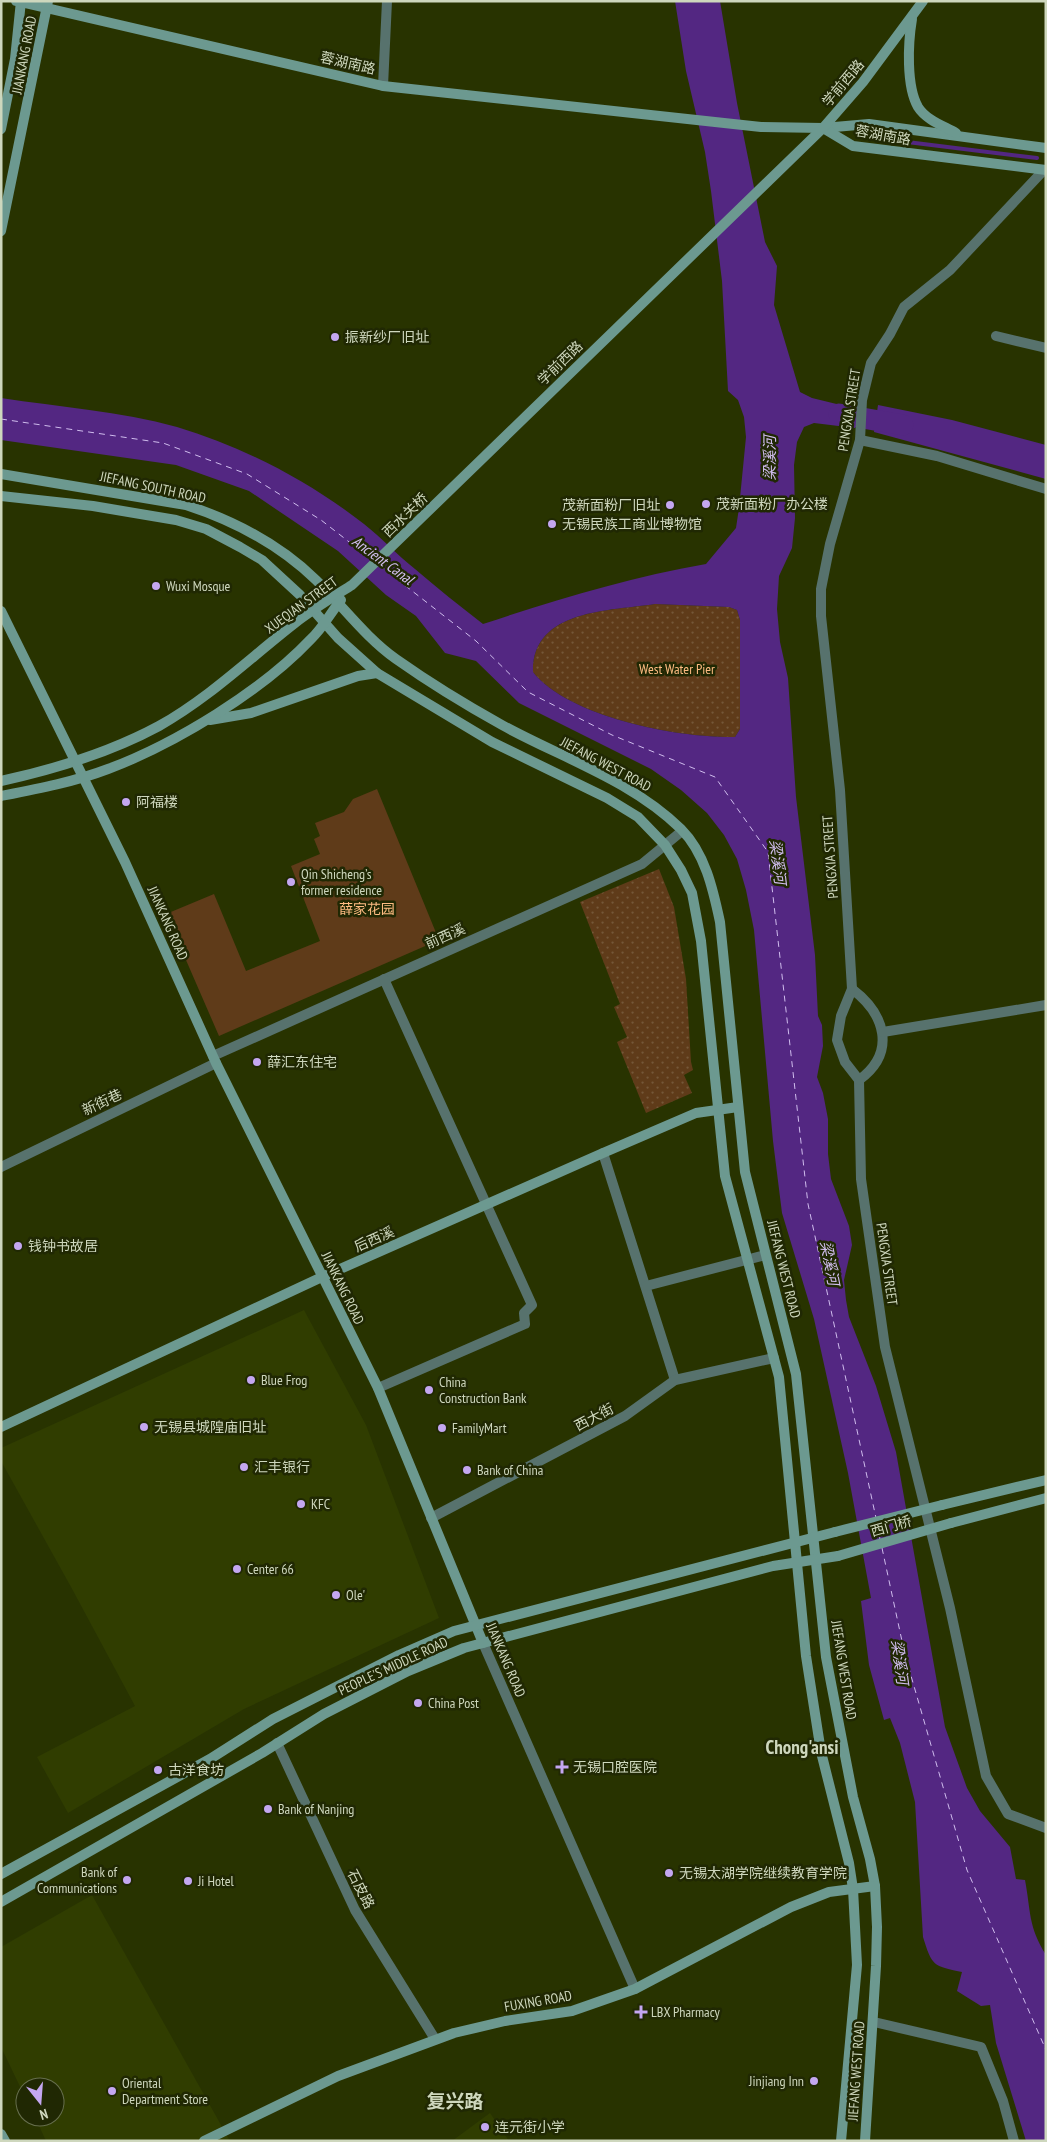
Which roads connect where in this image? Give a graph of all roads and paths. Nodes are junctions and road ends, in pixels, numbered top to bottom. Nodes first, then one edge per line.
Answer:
1 (388, 1) edge
2 (923, 1) edge
3 (19, 2) edge
4 (48, 4) edge
5 (912, 18) junction
6 (383, 86) junction
7 (823, 128) junction
8 (1, 129) edge
9 (961, 136) junction
10 (1046, 148) edge
11 (1045, 167) edge
12 (1, 231) edge
13 (996, 336) dead end
14 (1046, 348) edge
15 (860, 440) junction
16 (1, 474) edge
17 (455, 486) joint
18 (1046, 490) edge
19 (1, 496) edge
20 (352, 585) joint
21 (335, 601) junction
22 (314, 610) junction
23 (1, 611) edge
24 (324, 622) junction
25 (376, 673) junction
26 (207, 720) junction
27 (75, 762) junction
28 (82, 777) junction
29 (1, 781) edge
30 (1, 796) edge
31 (682, 831) junction
32 (665, 844) junction
33 (384, 979) junction
34 (852, 989) junction
35 (1046, 1005) edge
36 (883, 1032) junction
37 (215, 1060) junction
38 (859, 1080) junction
39 (738, 1107) junction
40 (717, 1109) junction
41 (603, 1153) junction
42 (1, 1167) edge
43 (485, 1205) junction
44 (765, 1255) junction
45 (749, 1259) junction
46 (322, 1277) junction
47 (646, 1286) junction
48 (774, 1358) junction
49 (675, 1380) junction
50 (378, 1388) junction
51 (1, 1427) edge
52 (1046, 1480) edge
53 (1046, 1498) edge
54 (431, 1518) junction
55 (835, 1532) joint
56 (812, 1538) junction
57 (795, 1544) junction
58 (838, 1556) joint
59 (815, 1561) junction
60 (796, 1563) junction
61 (476, 1625) junction
62 (483, 1643) junction
63 (277, 1743) junction
64 (1046, 1828) edge
65 (1, 1874) edge
66 (874, 1886) junction
67 (854, 1889) junction
68 (1, 1902) edge
69 (635, 1989) junction
70 (874, 2022) junction
71 (435, 2040) junction
72 (1, 2134) edge
73 (5, 2141) edge
74 (204, 2141) edge
75 (841, 2141) edge
76 (865, 2141) edge
77 (1014, 2141) edge

1 - 6 street
2 - 5 main road, 学前西路
3 - 4 main road, 蓉湖南路
3 - 8 main road, JIANKANG ROAD
4 - 6 main road, 蓉湖南路
4 - 12 main road, JIANKANG ROAD
5 - 7 main road, 学前西路
5 - 9 main road
6 - 7 main road, 蓉湖南路
7 - 9 main road, 蓉湖南路
7 - 11 main road, 蓉湖南路
7 - 17 main road, 学前西路
9 - 10 main road, 蓉湖南路
11 - 15 street, PENGXIA STREET
13 - 14 street
15 - 18 street
15 - 34 street, PENGXIA STREET
16 - 21 main road, JIEFANG SOUTH ROAD
17 - 20 main road, 西水关桥
19 - 22 main road, JIEFANG SOUTH ROAD
20 - 21 main road, XUEQIAN STREET
21 - 22 main road, XUEQIAN STREET
21 - 24 main road, XUEQIAN STREET
21 - 31 main road, JIEFANG WEST ROAD
22 - 24 main road, JIEFANG SOUTH ROAD
22 - 27 main road, XUEQIAN STREET
23 - 27 main road, JIANKANG ROAD
24 - 25 main road, JIEFANG WEST ROAD
24 - 26 main road, XUEQIAN STREET
25 - 26 main road
25 - 32 main road, JIEFANG WEST ROAD
26 - 28 main road, XUEQIAN STREET
27 - 28 main road, JIANKANG ROAD
27 - 29 main road, XUEQIAN STREET
28 - 30 main road, XUEQIAN STREET
28 - 37 main road, JIANKANG ROAD
31 - 32 street, 前西溪
31 - 39 main road, JIEFANG WEST ROAD
32 - 33 street, 前西溪
32 - 40 main road, JIEFANG WEST ROAD
33 - 37 street, 前西溪
33 - 43 street
34 - 36 street
34 - 38 street, PENGXIA STREET
35 - 36 street
36 - 38 street
37 - 42 street, 新街巷
37 - 46 main road, JIANKANG ROAD
38 - 64 street, PENGXIA STREET
39 - 40 main road, 后西溪
39 - 44 main road, JIEFANG WEST ROAD
40 - 41 main road, 后西溪
40 - 45 main road, JIEFANG WEST ROAD
41 - 43 main road, 后西溪
41 - 47 street
43 - 46 main road, 后西溪
43 - 50 street
44 - 45 street
44 - 56 main road, JIEFANG WEST ROAD
45 - 47 street
45 - 48 main road, JIEFANG WEST ROAD
46 - 50 main road, JIANKANG ROAD
46 - 51 main road, 后西溪
47 - 49 street
48 - 49 street, 西大街
48 - 57 main road, JIEFANG WEST ROAD
49 - 54 street, 西大街
50 - 54 main road, JIANKANG ROAD
52 - 55 main road, 西门桥, bridge
53 - 58 main road, 西门桥, bridge
54 - 61 main road, JIANKANG ROAD
55 - 56 main road, PEOPLE'S MIDDLE ROAD
56 - 57 main road, PEOPLE'S MIDDLE ROAD
56 - 59 main road, JIEFANG WEST ROAD
57 - 60 main road, JIEFANG WEST ROAD
57 - 61 main road, PEOPLE'S MIDDLE ROAD
58 - 59 main road, PEOPLE'S MIDDLE ROAD
59 - 60 main road, PEOPLE'S MIDDLE ROAD
59 - 66 main road, JIEFANG WEST ROAD
60 - 62 main road, PEOPLE'S MIDDLE ROAD
60 - 67 main road, JIEFANG WEST ROAD
61 - 62 main road, JIANKANG ROAD
61 - 65 main road, PEOPLE'S MIDDLE ROAD
62 - 63 main road, PEOPLE'S MIDDLE ROAD
62 - 69 street, JIANKANG ROAD
63 - 68 main road, PEOPLE'S MIDDLE ROAD
63 - 71 street, 石皮路
66 - 67 main road, FUXING ROAD
66 - 70 main road, JIEFANG WEST ROAD
67 - 69 main road, FUXING ROAD
67 - 75 main road, JIEFANG WEST ROAD
69 - 71 main road, FUXING ROAD
70 - 76 main road, JIEFANG WEST ROAD
70 - 77 street
71 - 74 main road, FUXING ROAD
72 - 73 main road

